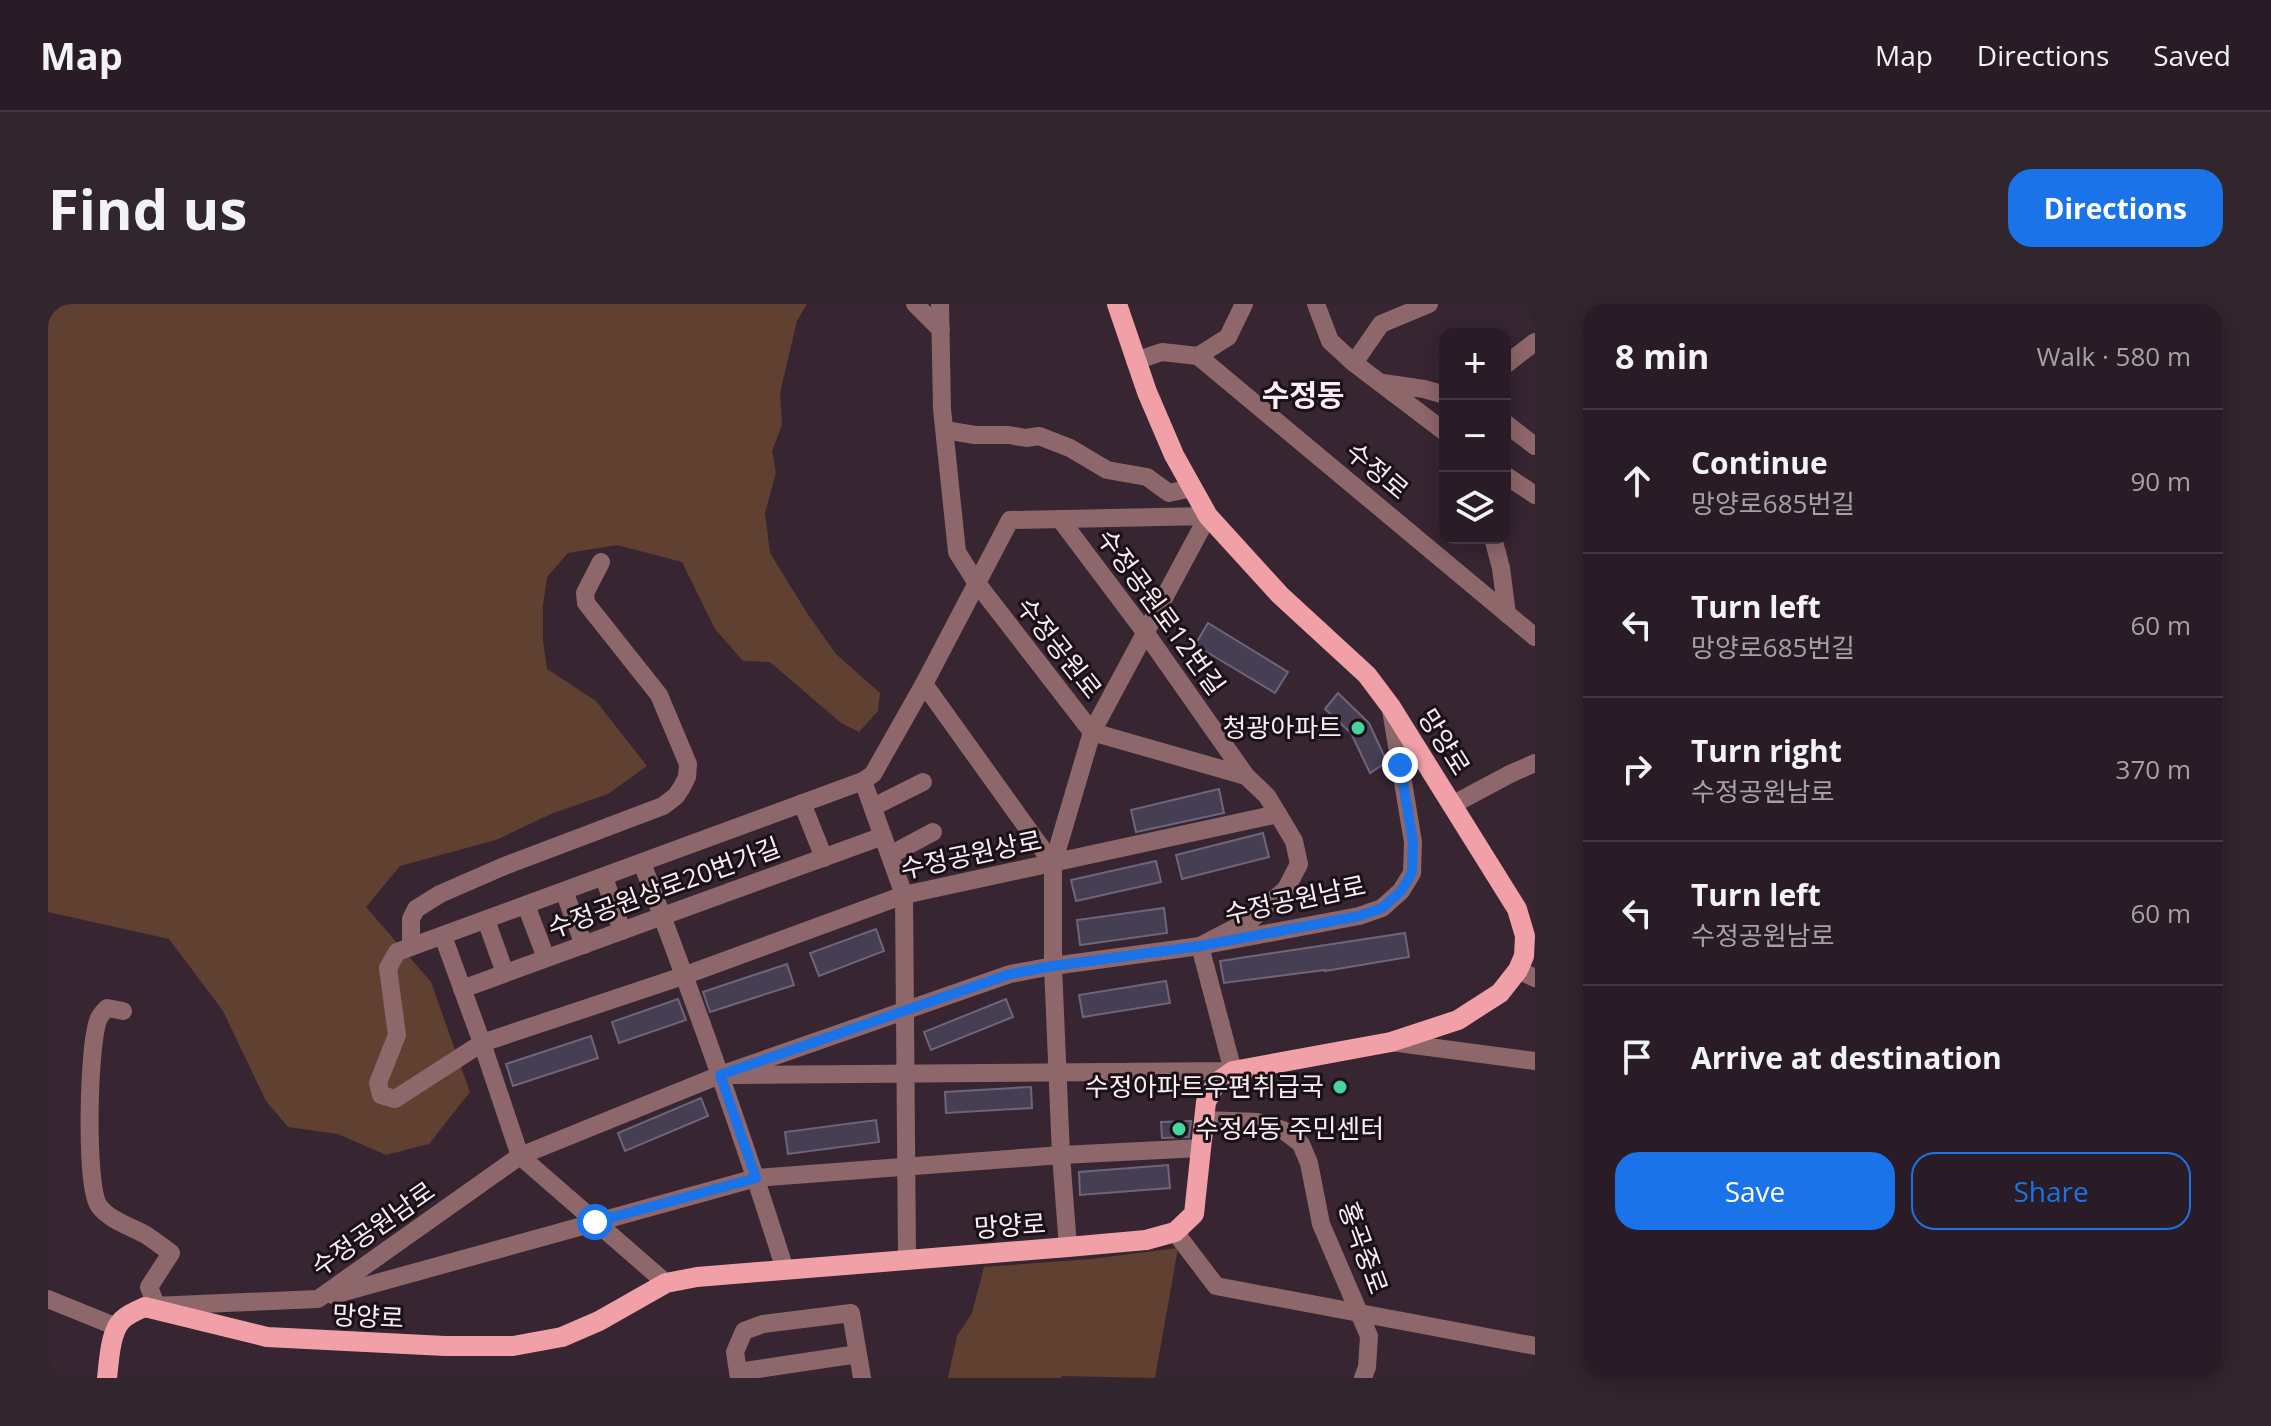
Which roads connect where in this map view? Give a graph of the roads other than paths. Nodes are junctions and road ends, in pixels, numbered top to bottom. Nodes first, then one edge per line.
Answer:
1 (915, 304) edge
2 (940, 304) edge
3 (1117, 304) edge
4 (1244, 304) edge
5 (1316, 304) edge
6 (1429, 304) edge
7 (941, 330) junction
8 (1535, 342) edge
9 (1198, 356) junction
10 (1511, 360) edge
11 (1135, 361) junction
12 (1354, 363) junction
13 (1380, 382) junction
14 (1439, 393) edge
15 (1439, 427) edge
16 (1511, 428) edge
17 (945, 430) junction
18 (1535, 446) edge
19 (1511, 479) edge
20 (1192, 488) junction
21 (1535, 495) edge
22 (1208, 516) junction
23 (1060, 519) junction
24 (1495, 544) edge
25 (601, 562) dead end
26 (976, 582) junction
27 (1507, 614) junction
28 (1145, 632) junction
29 (1535, 637) edge
30 (924, 684) junction
31 (1391, 707) junction
32 (1092, 732) junction
33 (1535, 763) edge
34 (1246, 776) junction
35 (863, 781) junction
36 (923, 782) dead end
37 (802, 803) junction
38 (1452, 805) junction
39 (873, 807) junction
40 (1278, 814) junction
41 (933, 832) dead end
42 (883, 836) junction
43 (890, 855) junction
44 (824, 858) junction
45 (642, 863) junction
46 (1053, 864) junction
47 (604, 877) junction
48 (564, 891) junction
49 (904, 895) junction
50 (526, 905) junction
51 (662, 916) junction
52 (486, 920) junction
53 (622, 931) junction
54 (443, 936) junction
55 (584, 945) junction
56 (1200, 946) junction
57 (411, 947) junction
58 (546, 958) junction
59 (1053, 966) junction
60 (505, 973) junction
61 (1526, 974) edge
62 (683, 976) junction
63 (462, 989) junction
64 (905, 1010) junction
65 (123, 1011) dead end
66 (1391, 1042) junction
67 (482, 1043) junction
68 (1535, 1061) edge
69 (1233, 1071) junction
70 (1059, 1073) junction
71 (720, 1075) junction
72 (905, 1075) junction
73 (1204, 1120) junction
74 (1201, 1148) junction
75 (1061, 1155) junction
76 (520, 1156) junction
77 (907, 1167) junction
78 (756, 1178) junction
79 (595, 1222) junction
80 (1175, 1232) junction
81 (1068, 1247) junction
82 (907, 1259) junction
83 (785, 1270) junction
84 (666, 1283) junction
85 (48, 1299) edge
86 (318, 1299) junction
87 (151, 1306) junction
88 (1359, 1311) junction
89 (117, 1327) junction
90 (1535, 1346) edge
91 (858, 1354) junction
92 (739, 1375) edge
93 (107, 1378) edge
94 (862, 1378) edge
95 (1363, 1378) edge

1 - 7 street
2 - 7 street, 수정공원로
3 - 11 main road, 망양로
4 - 9 street
5 - 12 street
6 - 12 street
7 - 17 street, 수정공원로
8 - 10 street
9 - 11 street
9 - 27 street, 수정로
11 - 20 main road, 망양로
12 - 13 street
13 - 14 street
13 - 15 street
16 - 18 street
17 - 20 street
17 - 26 street, 수정공원로
19 - 21 street
20 - 22 main road, 망양로
22 - 23 street
22 - 28 street
22 - 31 main road, 망양로
23 - 26 street
23 - 28 street, 수정공원로12번길
24 - 27 street
25 - 57 street
26 - 30 street
26 - 32 street, 수정공원로
27 - 29 street, 수정로
28 - 32 street
28 - 34 street, 수정공원로12번길
30 - 35 street
30 - 46 street
31 - 38 main road, 망양로
31 - 56 street, 수정공원남로
32 - 34 street, 수정공원로
32 - 46 street
33 - 38 street
34 - 40 street
35 - 37 street
35 - 39 street
36 - 39 street
37 - 44 street
37 - 45 street
38 - 61 main road, 망양로
39 - 42 street
40 - 46 street, 수정공원상로
40 - 56 street
41 - 43 street
42 - 43 street
42 - 44 street, 수정공원상로20번가길
43 - 49 street
44 - 51 street, 수정공원상로20번가길
45 - 47 street
45 - 51 street
46 - 49 street, 수정공원상로
46 - 59 street
47 - 48 street
47 - 53 street
48 - 50 street
48 - 55 street
49 - 62 street, 수정공원상로
49 - 64 street
50 - 52 street
50 - 58 street
51 - 53 street, 수정공원상로20번가길
51 - 62 street
52 - 54 street
52 - 60 street
53 - 55 street, 수정공원상로20번가길
54 - 57 street
54 - 63 street
55 - 58 street, 수정공원상로20번가길
56 - 59 street, 수정공원남로
56 - 69 street
57 - 67 street, 수정공원상로
58 - 60 street, 수정공원상로20번가길
59 - 64 street, 수정공원남로
59 - 70 street, 망양로
60 - 63 street, 수정공원상로20번가길
61 - 66 main road, 망양로
62 - 67 street, 수정공원상로
62 - 71 street
63 - 67 street
64 - 71 street, 수정공원남로
64 - 72 street
65 - 87 street
66 - 68 street
66 - 69 main road, 망양로
67 - 76 street
69 - 70 street
69 - 73 main road
70 - 72 street
70 - 75 street, 망양로
71 - 72 street
71 - 76 street, 수정공원남로
71 - 78 street
72 - 77 street
73 - 74 main road
73 - 88 street, 홍곡중로
74 - 75 street
74 - 80 main road
75 - 77 street
75 - 81 street, 망양로
76 - 79 street
76 - 86 street, 수정공원남로
77 - 78 street
77 - 82 street
78 - 79 street
78 - 83 street
79 - 84 street
79 - 86 street
80 - 81 main road, 망양로
80 - 88 street
81 - 82 main road, 망양로
82 - 83 main road, 망양로
83 - 84 main road, 망양로
84 - 87 main road, 망양로
85 - 89 street
86 - 87 street, 수정공원남로
87 - 89 main road
88 - 90 street
88 - 95 street, 홍곡중로
89 - 93 main road
91 - 92 street
91 - 92 street
91 - 94 street

